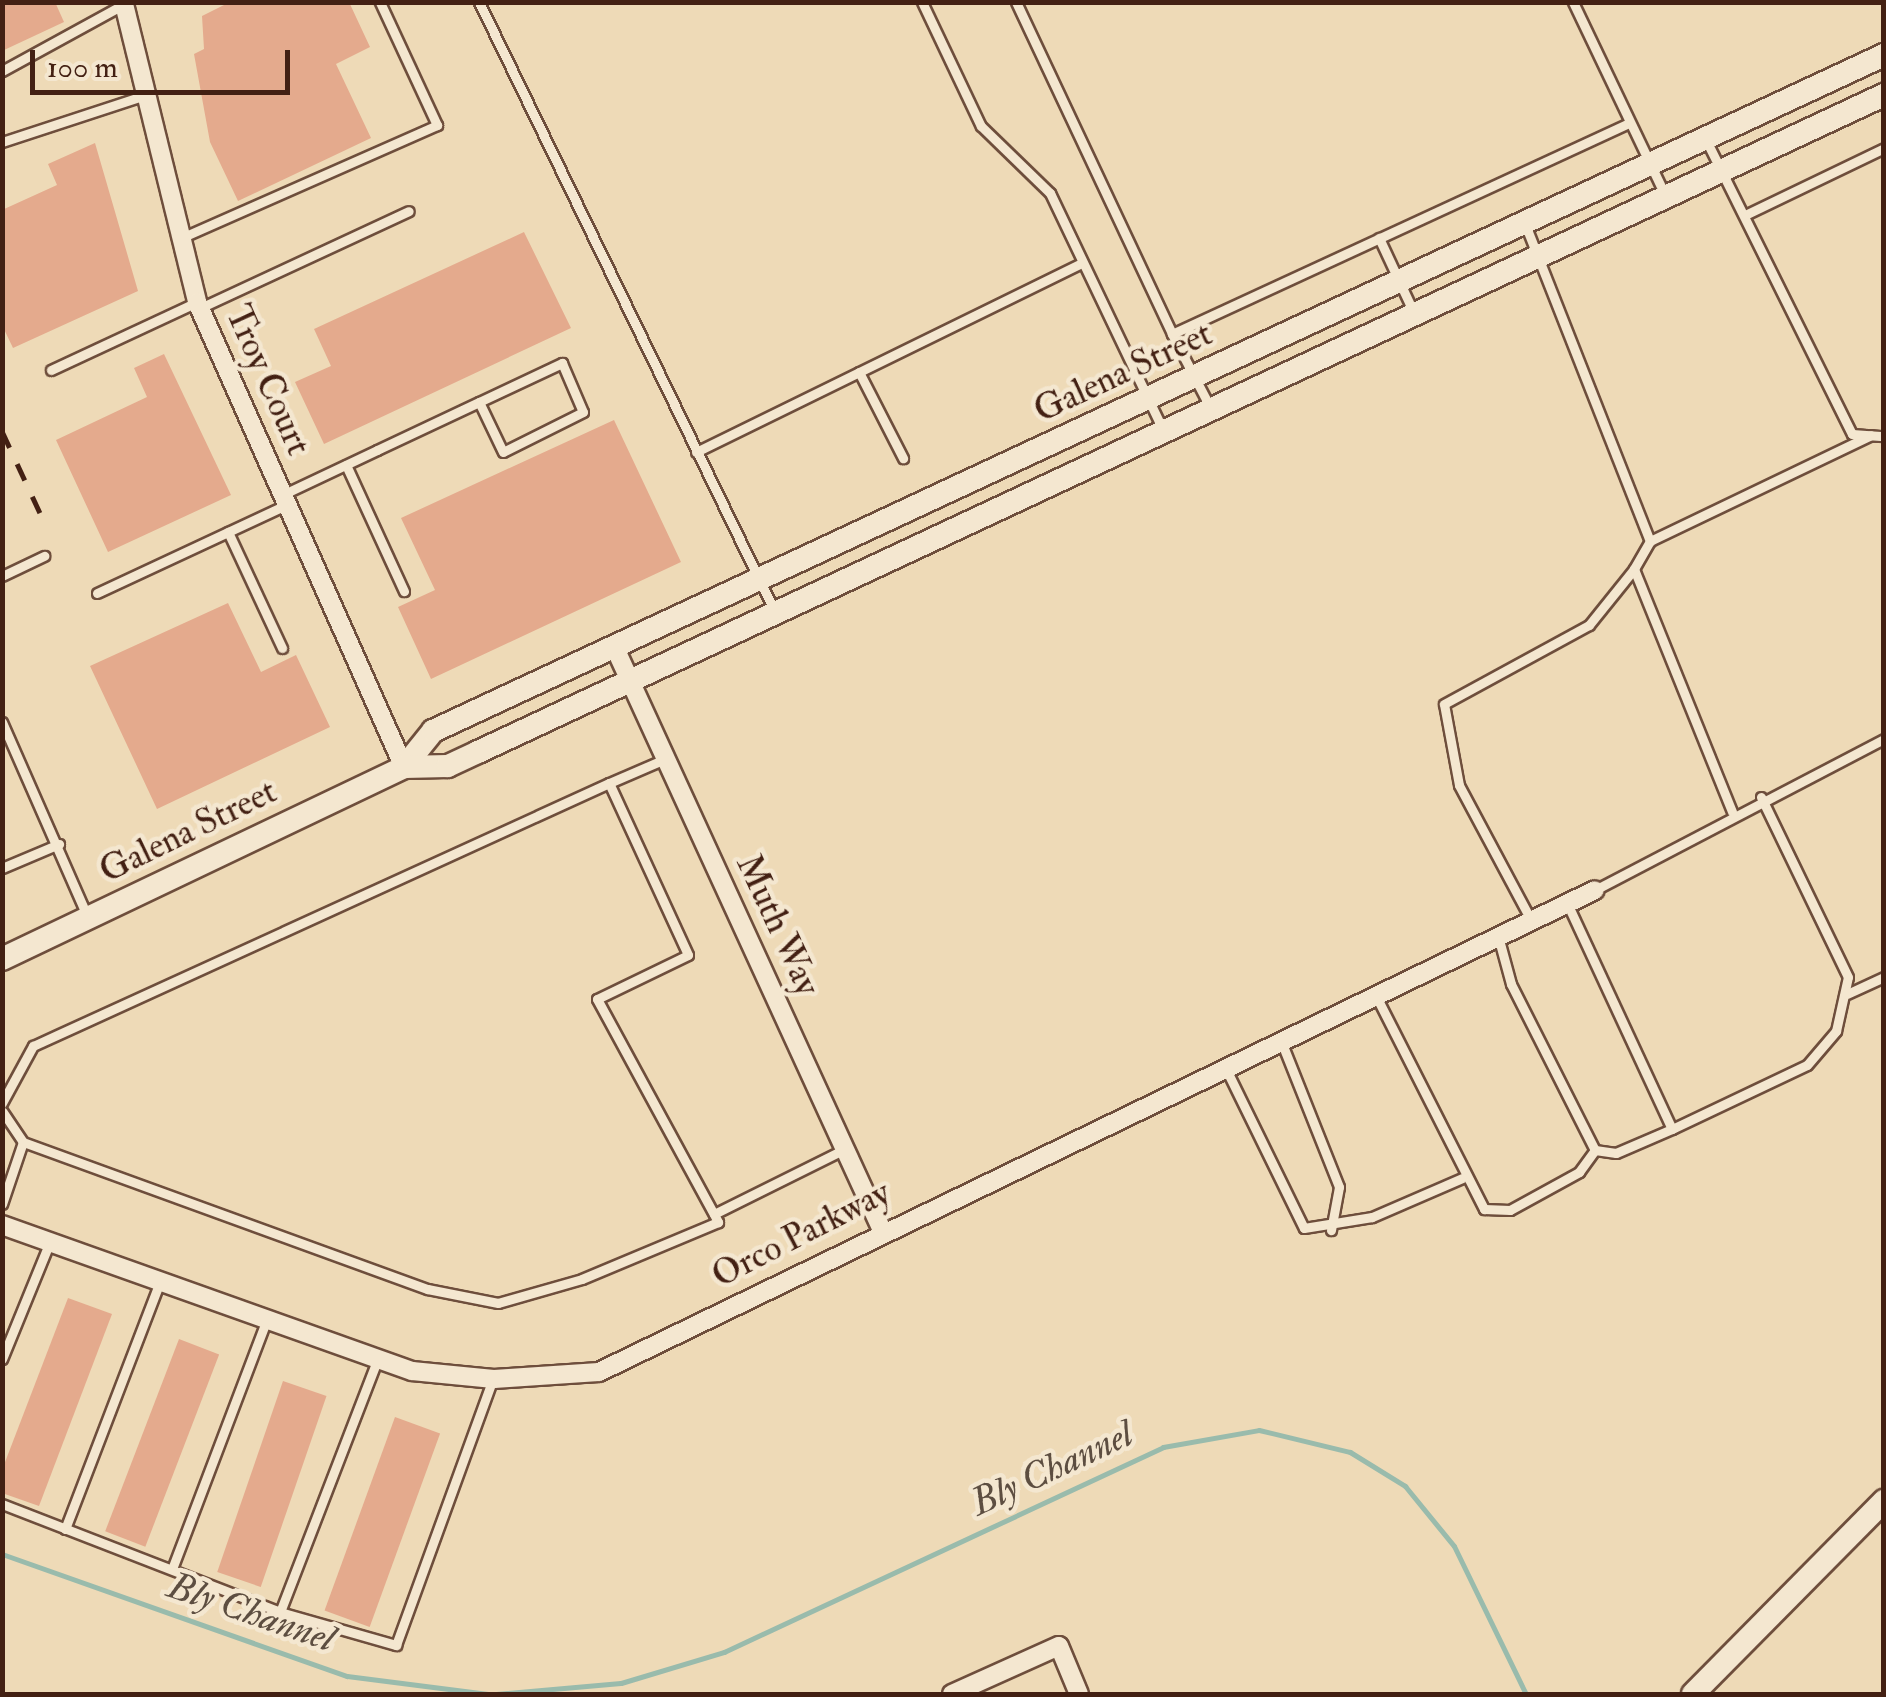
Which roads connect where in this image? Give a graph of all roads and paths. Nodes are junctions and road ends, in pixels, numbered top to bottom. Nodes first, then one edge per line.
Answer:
1 (380, 2) edge
2 (479, 2) edge
3 (922, 2) edge
4 (1016, 2) edge
5 (1574, 2) edge
6 (126, 3) edge
7 (1884, 55) edge
8 (2, 72) edge
9 (146, 95) junction
10 (1884, 95) edge
11 (1628, 123) junction
12 (1706, 140) junction
13 (2, 142) edge
14 (1884, 148) edge
15 (1650, 166) junction
16 (1723, 171) junction
17 (1666, 198) junction
18 (409, 210) dead end
19 (1745, 215) junction
20 (1526, 224) junction
21 (181, 238) junction
22 (1379, 238) junction
23 (1538, 258) junction
24 (1082, 263) junction
25 (1398, 280) junction
26 (198, 305) junction
27 (1414, 313) junction
28 (1172, 334) junction
29 (51, 370) dead end
30 (859, 372) junction
31 (1194, 379) junction
32 (1148, 399) junction
33 (479, 402) junction
34 (1210, 407) junction
35 (1163, 430) junction
36 (1871, 435) junction
37 (1884, 436) edge
38 (696, 452) junction
39 (903, 458) dead end
40 (346, 464) junction
41 (286, 499) junction
42 (228, 532) junction
43 (1650, 541) junction
44 (44, 556) dead end
45 (1634, 569) junction
46 (2, 576) edge
47 (760, 581) junction
48 (404, 591) dead end
49 (96, 593) dead end
50 (776, 614) junction
51 (282, 648) dead end
52 (614, 648) junction
53 (630, 681) junction
54 (2, 722) edge
55 (1884, 739) edge
56 (665, 759) junction
57 (404, 767) junction
58 (609, 783) junction
59 (1762, 797) junction
60 (1732, 812) junction
61 (60, 844) junction
62 (2, 868) edge
63 (1595, 890) joint
64 (1566, 903) junction
65 (88, 918) junction
66 (1531, 920) junction
67 (1498, 936) junction
68 (2, 959) edge
69 (1884, 977) edge
70 (1375, 994) junction
71 (1846, 994) junction
72 (1280, 1039) junction
73 (1224, 1065) junction
74 (2, 1104) edge
75 (2, 1111) edge
76 (1672, 1129) junction
77 (23, 1142) junction
78 (845, 1149) junction
79 (1595, 1150) junction
80 (1462, 1178) junction
81 (2, 1204) edge
82 (714, 1214) junction
83 (2, 1225) edge
84 (882, 1230) junction
85 (1331, 1230) junction
86 (49, 1244) junction
87 (159, 1284) junction
88 (266, 1321) junction
89 (2, 1360) edge
90 (377, 1360) junction
91 (494, 1379) junction
92 (1884, 1501) edge
93 (2, 1504) edge
94 (64, 1528) junction
95 (172, 1569) junction
96 (280, 1612) junction
97 (952, 1694) edge
98 (1080, 1694) edge
99 (1693, 1694) edge

1 - 21 lane
2 - 38 lane
3 - 24 lane
4 - 28 lane
5 - 11 lane
6 - 8 lane
6 - 9 street, Troy Court
7 - 12 street, Galena Street
9 - 13 lane
9 - 21 street, Troy Court
10 - 16 street, Galena Street
11 - 15 lane
11 - 22 lane
12 - 15 street, Galena Street
12 - 16 lane
14 - 19 lane
15 - 17 lane
15 - 20 street, Galena Street
16 - 17 street, Galena Street
16 - 19 lane
17 - 23 street, Galena Street
18 - 26 lane
19 - 36 lane
20 - 23 lane
20 - 25 street, Galena Street
21 - 26 street, Troy Court
22 - 25 lane
22 - 28 lane
23 - 27 street, Galena Street
23 - 43 lane
24 - 30 lane
24 - 32 lane
25 - 27 lane
25 - 31 street, Galena Street
26 - 29 lane
26 - 41 street, Troy Court
27 - 34 street, Galena Street
28 - 31 lane
30 - 38 lane
30 - 39 lane
31 - 32 street, Galena Street
31 - 34 lane
32 - 35 lane
32 - 47 street, Galena Street
33 - 33 lane
33 - 40 lane
34 - 35 street, Galena Street
35 - 50 street, Galena Street
36 - 37 lane
36 - 43 lane
38 - 47 lane
40 - 41 lane
40 - 48 lane
41 - 42 lane
41 - 57 street, Troy Court
42 - 49 lane
42 - 51 lane
43 - 45 lane
44 - 46 lane
45 - 60 lane
45 - 66 lane
47 - 50 lane
47 - 52 street, Galena Street
50 - 53 street, Galena Street
52 - 53 street, Muth Way
52 - 57 street, Galena Street
53 - 56 street, Muth Way
53 - 57 street, Galena Street
54 - 61 lane
55 - 59 lane
56 - 58 lane
56 - 78 street, Muth Way
57 - 65 street, Galena Street
58 - 74 lane
58 - 82 lane
59 - 60 lane
59 - 71 lane
60 - 63 lane
61 - 62 lane
61 - 65 lane
63 - 64 street, Orco Parkway
64 - 66 street, Orco Parkway
64 - 76 lane
65 - 68 street, Galena Street
66 - 67 street, Orco Parkway
67 - 70 street, Orco Parkway
67 - 79 lane
69 - 71 lane
70 - 72 street, Orco Parkway
70 - 80 lane
71 - 76 lane
72 - 73 street, Orco Parkway
72 - 85 lane
73 - 84 street, Orco Parkway
73 - 85 lane
75 - 77 lane
76 - 79 lane
77 - 81 lane
77 - 82 lane
78 - 82 lane
78 - 84 street, Muth Way
79 - 80 lane
80 - 85 lane
83 - 86 street, Orco Parkway
84 - 91 street, Orco Parkway
86 - 87 street, Orco Parkway
86 - 89 lane
87 - 88 street, Orco Parkway
87 - 94 lane
88 - 90 street, Orco Parkway
88 - 95 lane
90 - 91 street, Orco Parkway
90 - 96 lane
91 - 96 lane
92 - 99 street
93 - 94 lane
94 - 95 lane
95 - 96 lane
97 - 98 street

